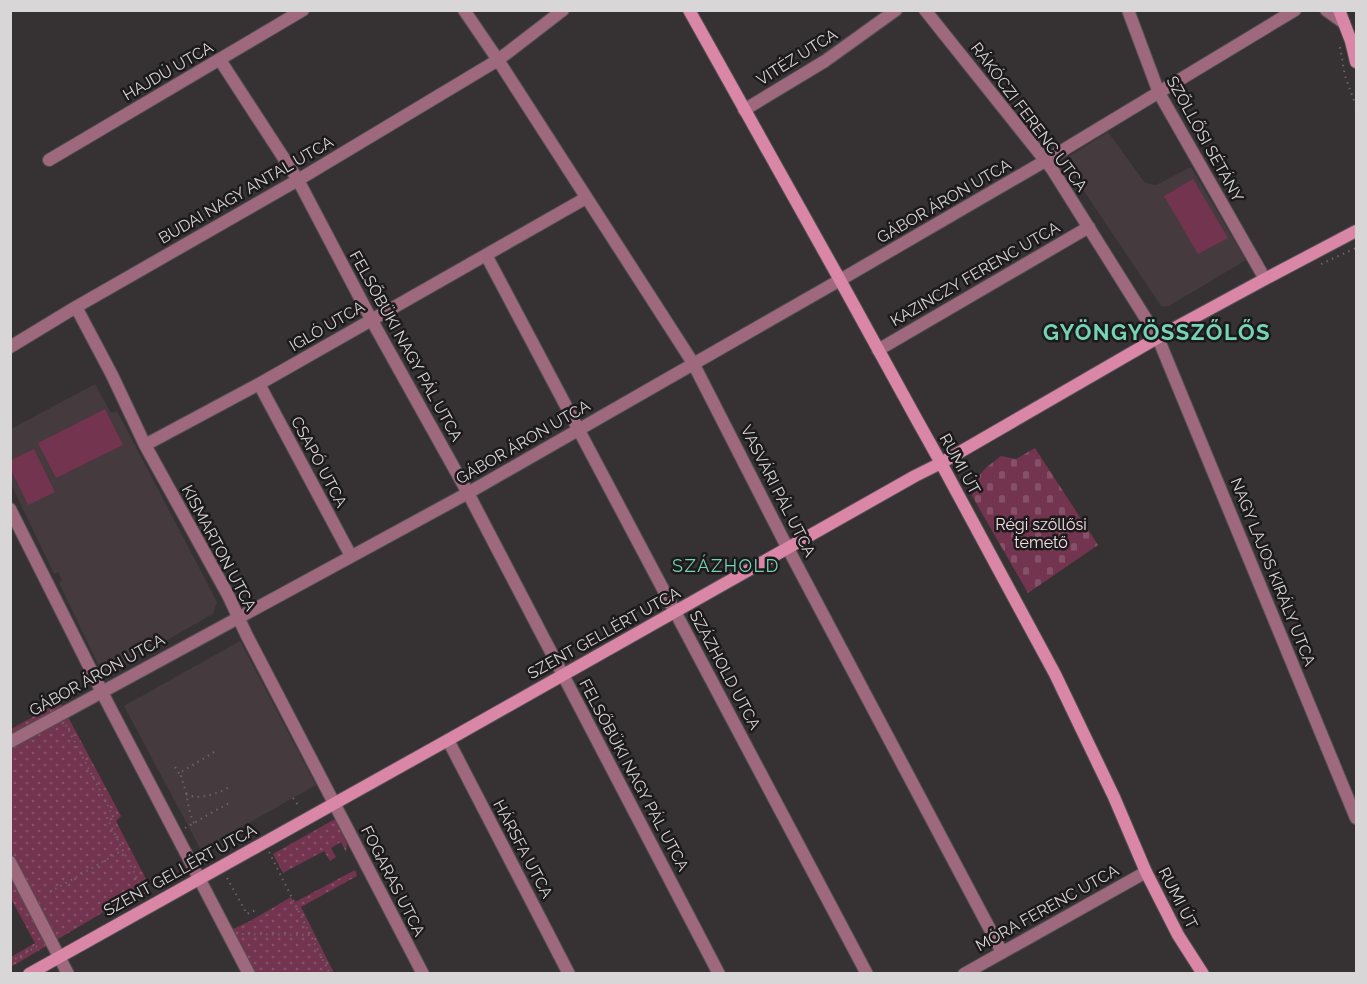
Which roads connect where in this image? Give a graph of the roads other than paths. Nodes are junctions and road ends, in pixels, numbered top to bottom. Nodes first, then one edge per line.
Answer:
1 (303, 10) edge
2 (464, 10) edge
3 (563, 10) edge
4 (689, 10) edge
5 (896, 10) edge
6 (925, 10) edge
7 (1128, 10) edge
8 (1326, 10) edge
9 (1339, 10) edge
10 (1294, 11) edge
11 (1344, 23) junction
12 (1354, 45) edge
13 (220, 60) junction
14 (498, 60) junction
15 (1356, 62) edge
16 (1159, 93) junction
17 (744, 110) junction
18 (49, 160) dead end
19 (1045, 161) junction
20 (298, 180) junction
21 (586, 198) junction
22 (1089, 226) junction
23 (1356, 231) edge
24 (1356, 237) edge
25 (1321, 250) junction
26 (486, 255) junction
27 (1265, 279) junction
28 (840, 280) junction
29 (76, 307) junction
30 (371, 319) junction
31 (1158, 338) junction
32 (10, 347) edge
33 (878, 350) junction
34 (693, 363) junction
35 (259, 384) junction
36 (579, 429) junction
37 (146, 445) junction
38 (942, 463) junction
39 (468, 493) junction
40 (10, 509) edge
41 (788, 548) junction
42 (351, 556) junction
43 (675, 612) junction
44 (238, 617) junction
45 (563, 675) junction
46 (101, 691) junction
47 (448, 740) junction
48 (10, 742) edge
49 (335, 803) junction
50 (1356, 818) edge
51 (10, 862) edge
52 (1146, 872) junction
53 (199, 879) junction
54 (1002, 952) junction
55 (59, 957) junction
56 (29, 974) edge
57 (68, 974) edge
58 (249, 974) edge
59 (423, 974) edge
60 (569, 974) edge
61 (719, 974) edge
62 (867, 974) edge
63 (964, 974) edge
64 (1203, 974) edge

1 - 13 street, HAJDÚ UTCA
2 - 14 street, VASVÁRI PÁL UTCA
3 - 14 street, BUDAI NAGY ANTAL UTCA
4 - 17 street, RUMI ÚT
5 - 17 street, VITÉZ UTCA
6 - 19 street, RÁKÓCZI FERENC UTCA
7 - 16 street, SZŐLLŐSI SÉTÁNY
8 - 11 street
9 - 11 street
10 - 16 street, GÁBOR ÁRON UTCA
11 - 12 street
12 - 15 street
13 - 18 street, HAJDÚ UTCA
13 - 20 street, FELSŐBÜKI NAGY PÁL UTCA
14 - 20 street, BUDAI NAGY ANTAL UTCA
14 - 21 street, VASVÁRI PÁL UTCA
16 - 19 street, GÁBOR ÁRON UTCA
16 - 27 street, SZŐLLŐSI SÉTÁNY
17 - 28 street, RUMI ÚT
19 - 22 street, RÁKÓCZI FERENC UTCA
19 - 28 street, GÁBOR ÁRON UTCA
20 - 29 street, BUDAI NAGY ANTAL UTCA
20 - 30 street, FELSŐBÜKI NAGY PÁL UTCA
21 - 26 street, IGLÓ UTCA
21 - 34 street, VASVÁRI PÁL UTCA
22 - 31 street, RÁKÓCZI FERENC UTCA
22 - 33 street, KAZINCZY FERENC UTCA
23 - 25 street, SZENT GELLÉRT UTCA
24 - 25 street, SZENT GELLÉRT UTCA
25 - 27 street, SZENT GELLÉRT UTCA
26 - 30 street, IGLÓ UTCA
26 - 36 street, SZÁZHOLD UTCA
27 - 31 street, SZENT GELLÉRT UTCA
28 - 33 street, RUMI ÚT
28 - 34 street, GÁBOR ÁRON UTCA
29 - 32 street, BUDAI NAGY ANTAL UTCA
29 - 37 street, KISMARTON UTCA
30 - 35 street, IGLÓ UTCA
30 - 39 street, FELSŐBÜKI NAGY PÁL UTCA
31 - 38 street, SZENT GELLÉRT UTCA
31 - 50 street, NAGY LAJOS KIRÁLY UTCA
33 - 38 street, RUMI ÚT
34 - 36 street, GÁBOR ÁRON UTCA
34 - 41 street, VASVÁRI PÁL UTCA
35 - 37 street, IGLÓ UTCA
35 - 42 street, CSAPÓ UTCA
36 - 39 street, GÁBOR ÁRON UTCA
36 - 43 street, SZÁZHOLD UTCA
37 - 44 street, KISMARTON UTCA
38 - 41 street, SZENT GELLÉRT UTCA
38 - 52 street, RUMI ÚT
39 - 42 street, GÁBOR ÁRON UTCA
39 - 45 street, FELSŐBÜKI NAGY PÁL UTCA
40 - 46 street
41 - 43 street, SZENT GELLÉRT UTCA
41 - 54 street, VASVÁRI PÁL UTCA
42 - 44 street, GÁBOR ÁRON UTCA
43 - 45 street, SZENT GELLÉRT UTCA
43 - 62 street, SZÁZHOLD UTCA
44 - 46 street, GÁBOR ÁRON UTCA
44 - 49 street, KISMARTON UTCA
45 - 47 street, SZENT GELLÉRT UTCA
45 - 61 street, FELSŐBÜKI NAGY PÁL UTCA
46 - 48 street, GÁBOR ÁRON UTCA
46 - 53 street
47 - 49 street, SZENT GELLÉRT UTCA
47 - 60 street, HÁRSFA UTCA
49 - 53 street, SZENT GELLÉRT UTCA
49 - 59 street, FOGARAS UTCA
51 - 55 street
52 - 54 street, MÓRA FERENC UTCA
52 - 64 street, RUMI ÚT
53 - 55 street, SZENT GELLÉRT UTCA
53 - 58 street
54 - 63 street, MÓRA FERENC UTCA
55 - 56 street, SZENT GELLÉRT UTCA
55 - 57 street

